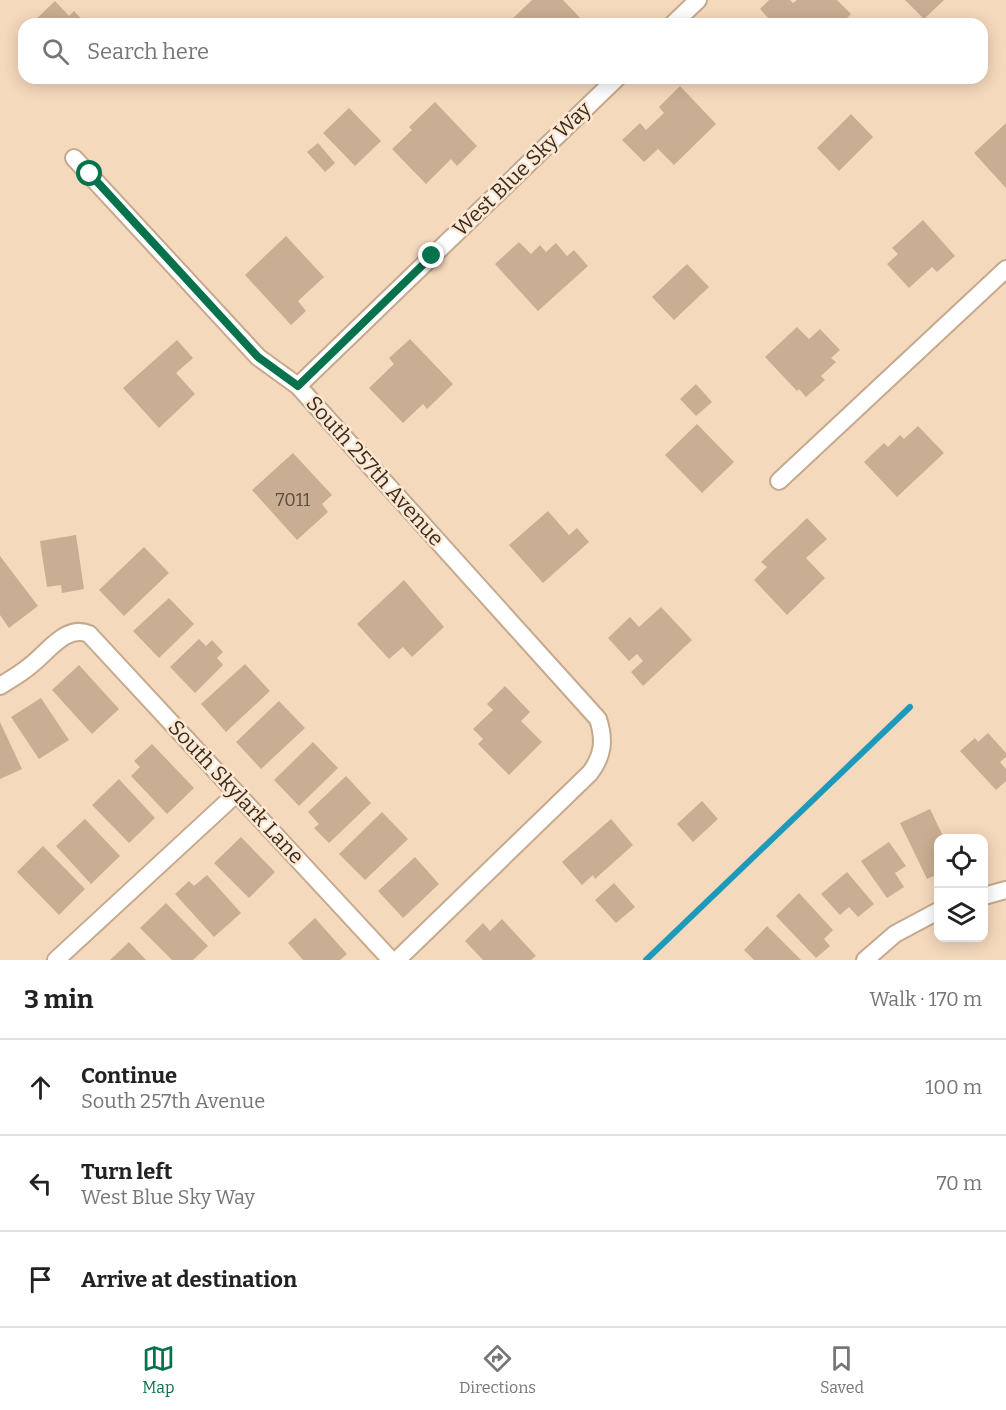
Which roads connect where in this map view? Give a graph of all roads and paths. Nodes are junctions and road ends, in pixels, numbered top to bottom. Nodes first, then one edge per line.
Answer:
1 (698, 0) edge
2 (679, 18) edge
3 (611, 84) edge
4 (74, 158) dead end
5 (1006, 269) edge
6 (298, 386) junction
7 (779, 481) dead end
8 (0, 686) edge
9 (237, 793) junction
10 (1006, 890) edge
11 (988, 895) edge
12 (934, 914) edge
13 (56, 960) edge
14 (391, 960) edge
15 (397, 960) edge
16 (865, 960) edge

1 - 2 street
3 - 6 street, West Blue Sky Way
4 - 6 street, South 257th Avenue
5 - 7 street
6 - 15 street, South 257th Avenue
8 - 9 street, South Skylark Lane
9 - 13 street
9 - 14 street, South Skylark Lane
10 - 11 street
12 - 16 street

